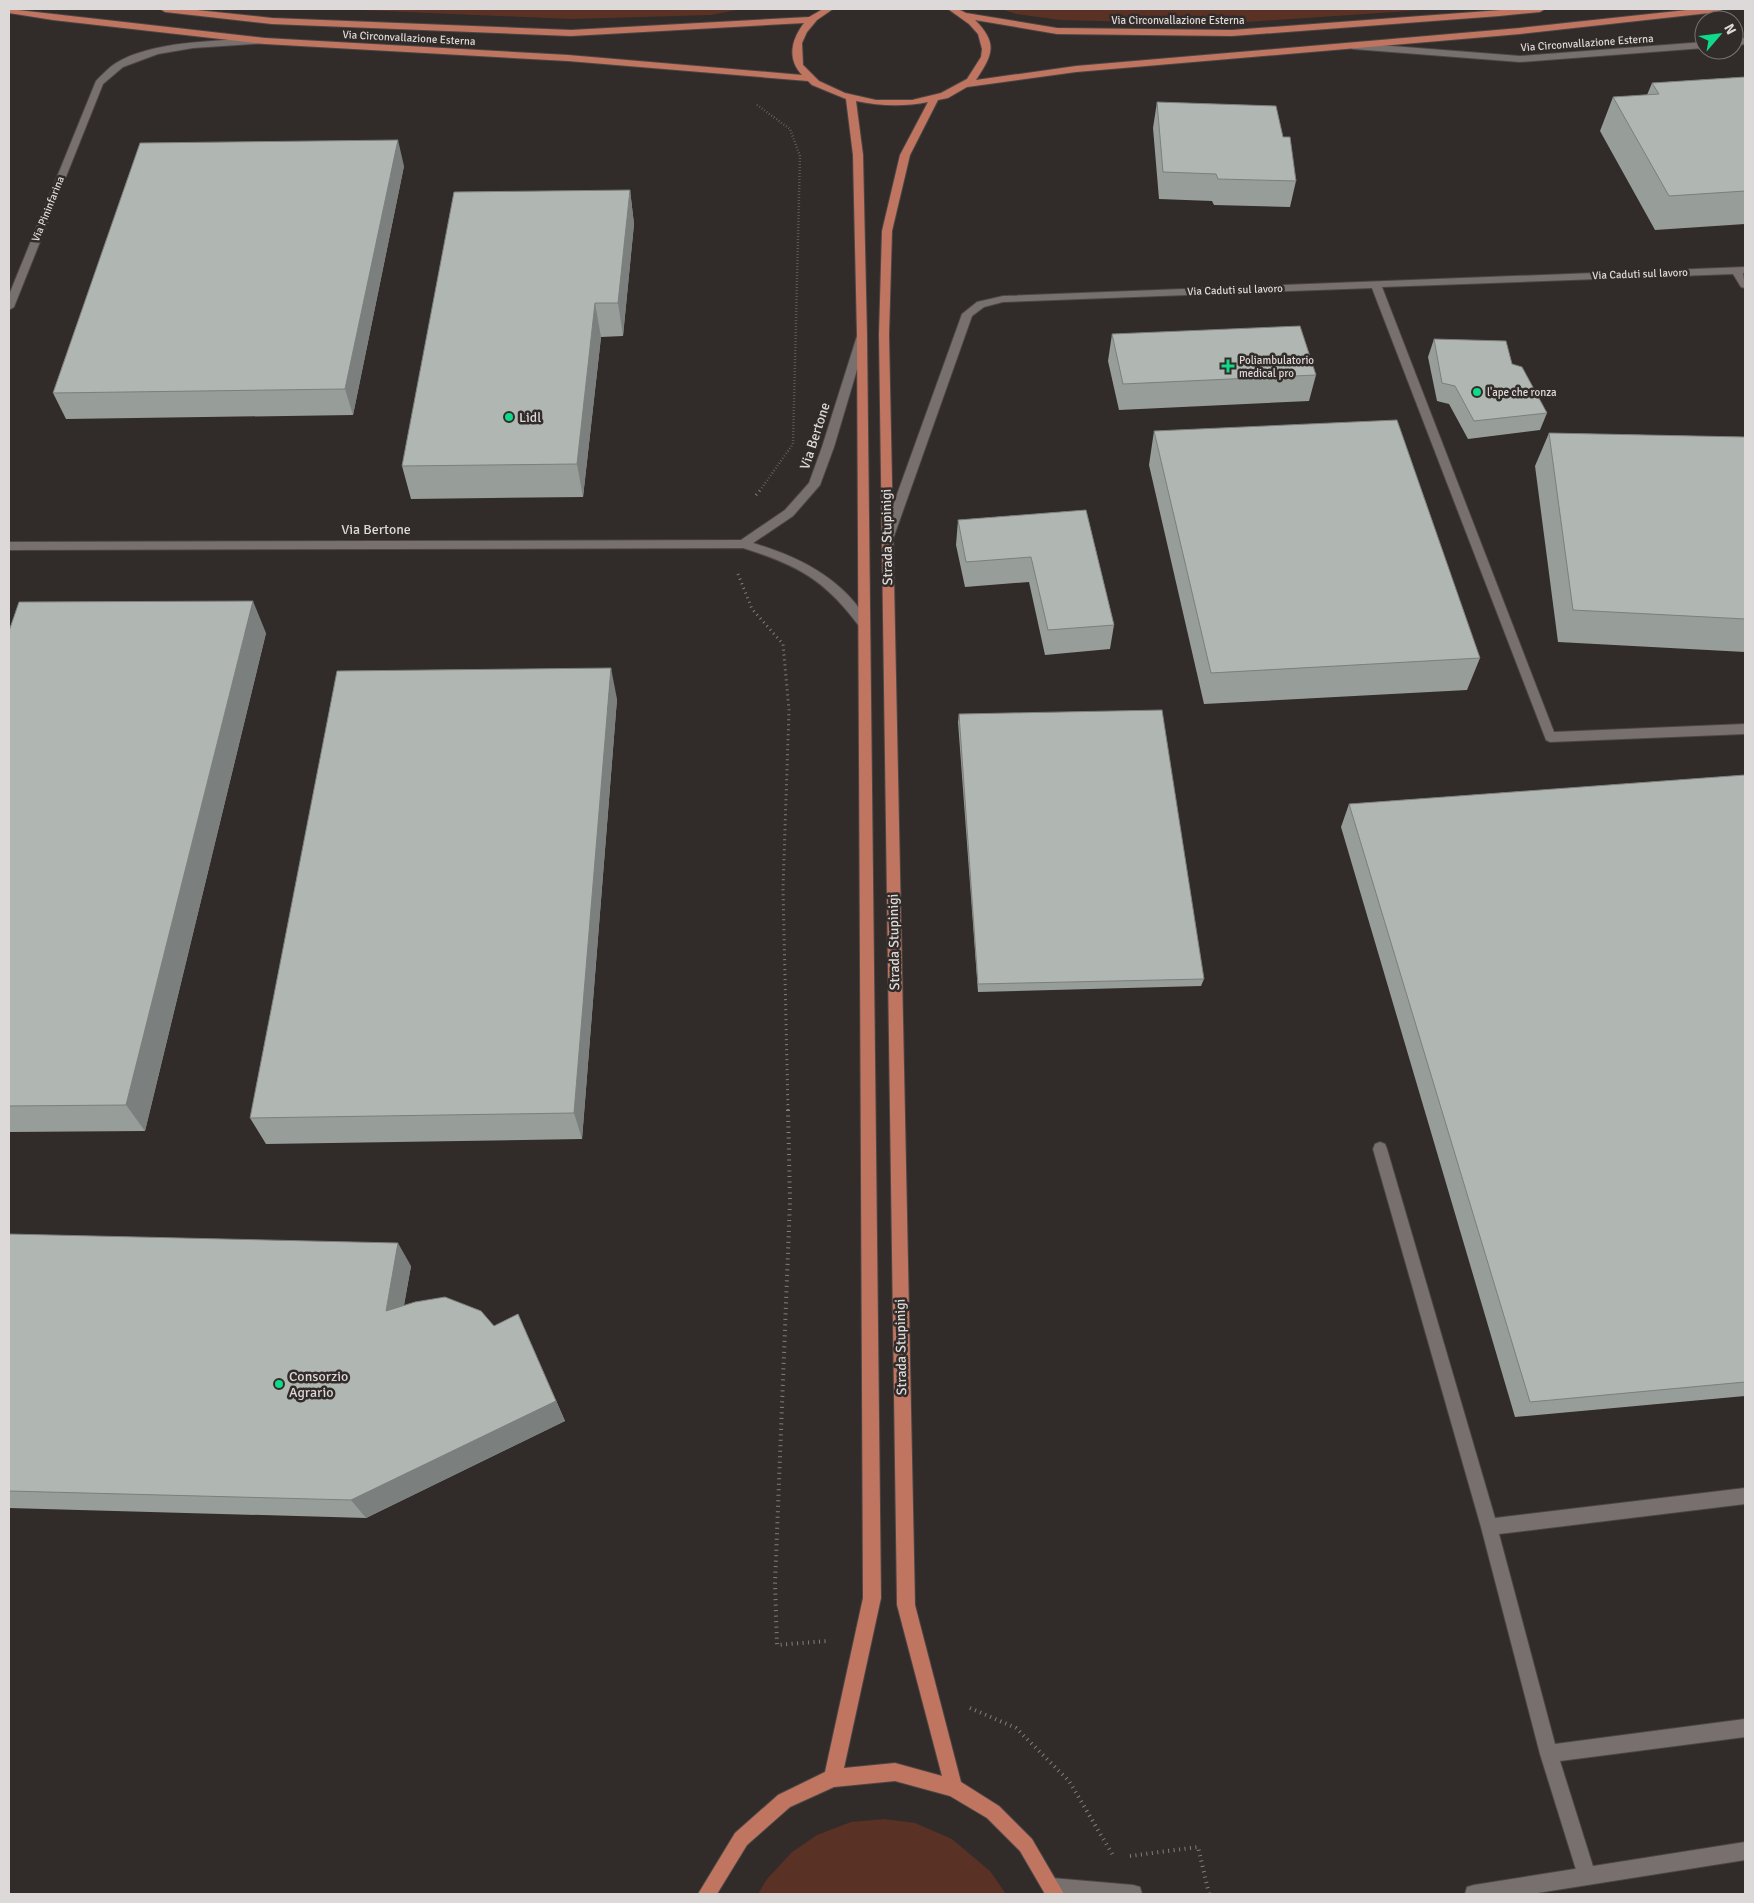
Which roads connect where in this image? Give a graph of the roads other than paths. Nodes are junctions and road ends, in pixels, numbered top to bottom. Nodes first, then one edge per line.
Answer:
1 (164, 9) edge
2 (829, 9) edge
3 (952, 9) edge
4 (1540, 9) edge
5 (1718, 9) edge
6 (9, 10) edge
7 (966, 16) junction
8 (811, 20) junction
9 (265, 41) junction
10 (1353, 46) junction
11 (1694, 46) edge
12 (809, 78) junction
13 (967, 84) junction
14 (934, 99) junction
15 (851, 100) junction
16 (87, 111) joint
17 (1741, 270) edge
18 (1376, 285) junction
19 (1745, 285) edge
20 (9, 307) edge
21 (862, 336) junction
22 (887, 539) junction
23 (743, 544) junction
24 (9, 546) edge
25 (863, 623) junction
26 (1745, 729) edge
27 (1380, 1149) dead end
28 (1745, 1496) edge
29 (1489, 1527) junction
30 (1745, 1728) edge
31 (1549, 1754) junction
32 (833, 1778) junction
33 (954, 1788) junction
34 (1745, 1851) edge
35 (1587, 1876) junction
36 (1054, 1891) edge
37 (704, 1893) edge
38 (1133, 1894) edge
39 (1474, 1894) edge

1 - 8 main road, Via Circonvallazione Esterna
2 - 8 main road, Via Circonvallazione Esterna
3 - 7 main road, Via Circonvallazione Esterna
4 - 7 main road, Via Circonvallazione Esterna
5 - 10 main road, Via Circonvallazione Esterna
6 - 9 main road, Via Circonvallazione Esterna
7 - 13 main road, Via Circonvallazione Esterna
8 - 12 main road, Via Circonvallazione Esterna
9 - 12 main road, Via Circonvallazione Esterna
9 - 16 street
10 - 11 street, Via Circonvallazione Esterna
10 - 13 main road, Via Circonvallazione Esterna
12 - 15 main road, Via Circonvallazione Esterna
13 - 14 main road, Via Circonvallazione Esterna
14 - 15 main road, Via Circonvallazione Esterna
14 - 22 main road, Strada Stupinigi
15 - 21 main road, Strada Stupinigi
16 - 20 street, Via Pininfarina
17 - 18 street, Via Caduti sul lavoro
17 - 19 street
18 - 22 street, Via Caduti sul lavoro
18 - 26 street
21 - 23 street, Via Bertone
21 - 25 main road, Strada Stupinigi
22 - 33 main road, Strada Stupinigi
23 - 24 street, Via Bertone
23 - 25 street, Via Bertone
25 - 32 main road, Strada Stupinigi
27 - 29 street
28 - 29 street
29 - 31 street
30 - 31 street
31 - 35 street
32 - 33 main road
32 - 37 main road
33 - 36 main road
34 - 35 street
35 - 39 street
36 - 38 street

